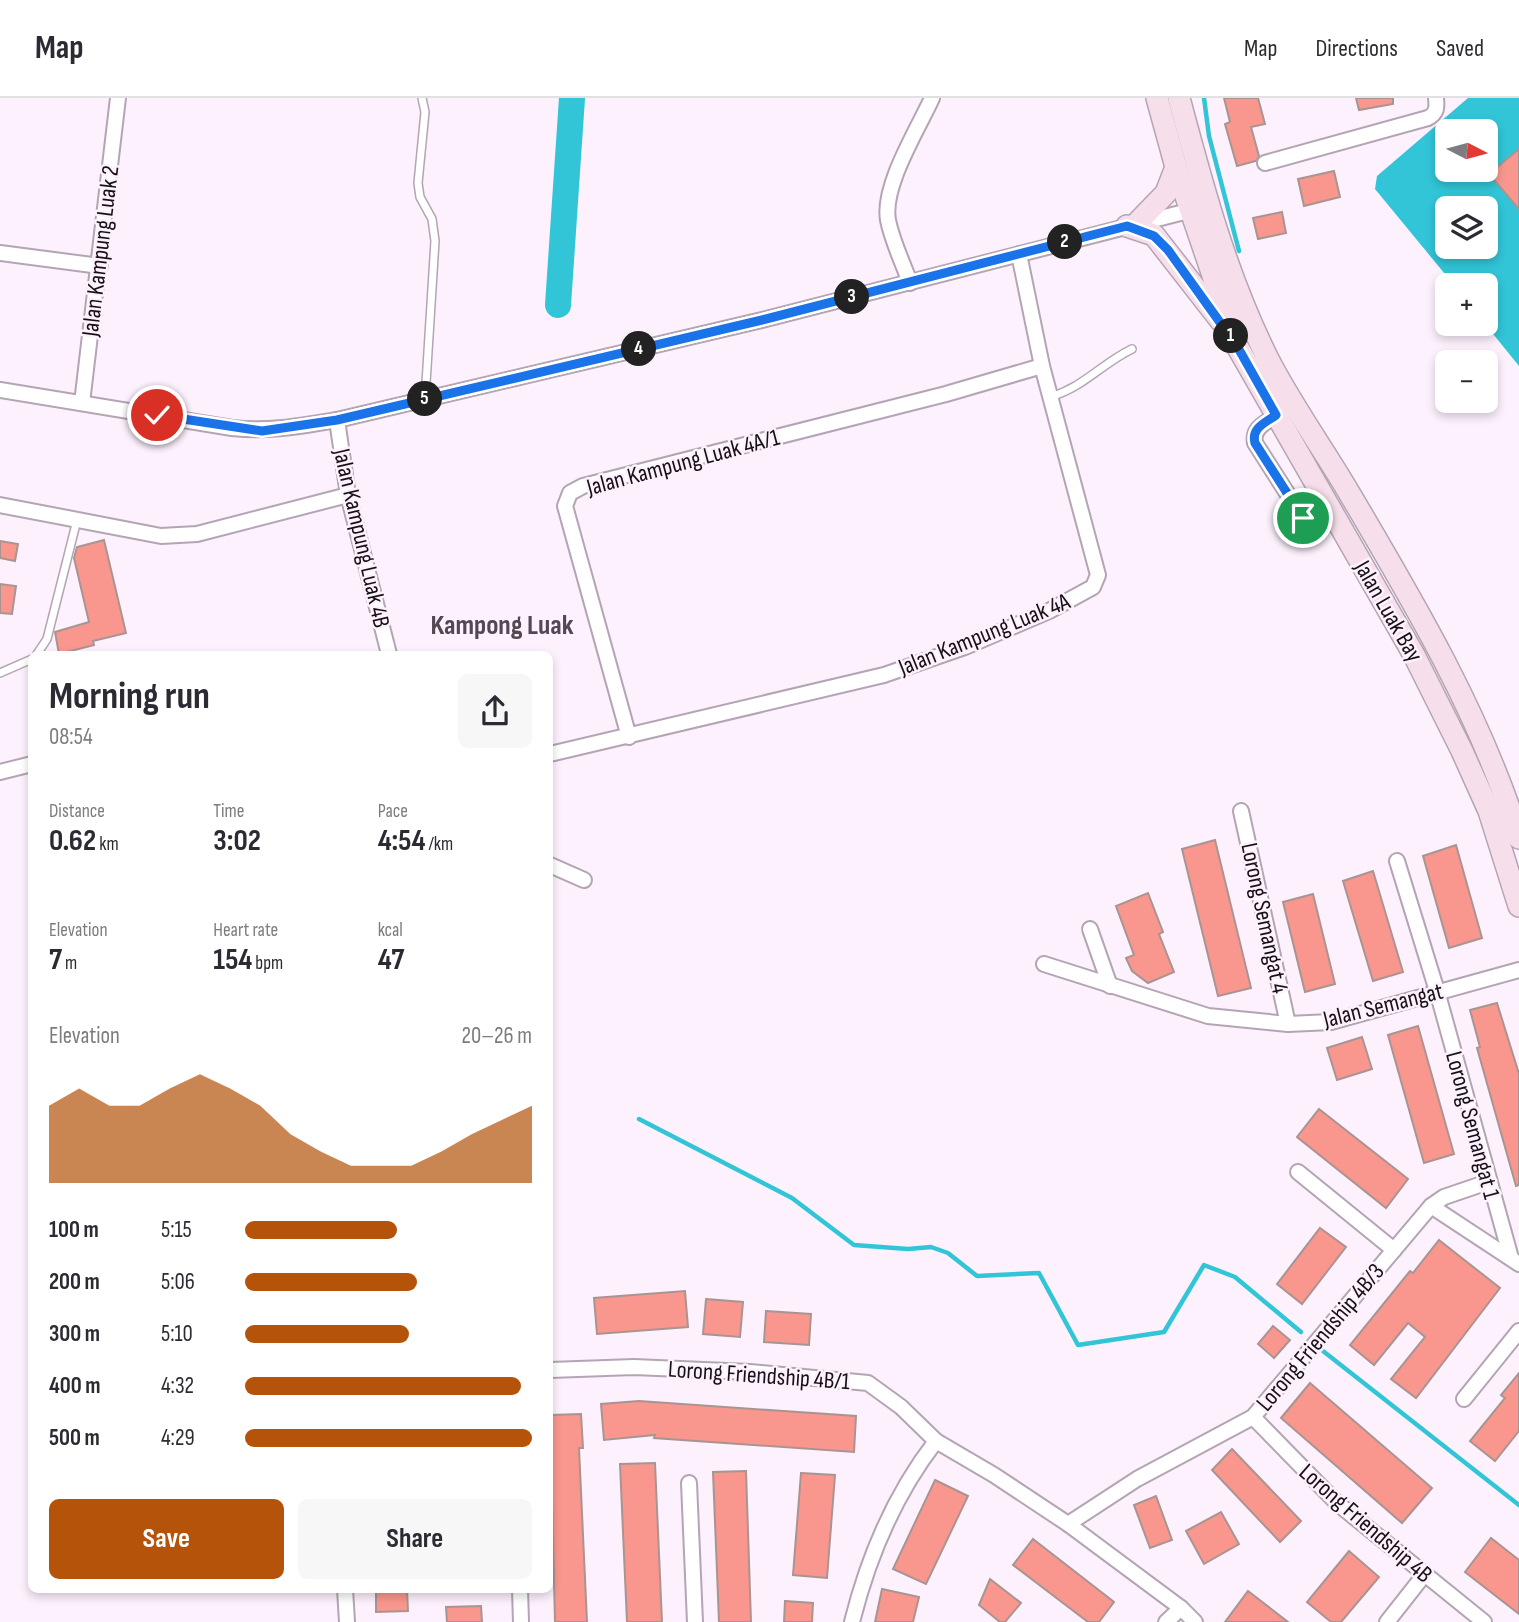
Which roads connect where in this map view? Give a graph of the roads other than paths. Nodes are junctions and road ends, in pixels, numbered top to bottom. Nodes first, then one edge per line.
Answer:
1 (118, 98) edge
2 (422, 98) edge
3 (932, 98) edge
4 (1157, 98) edge
5 (1179, 98) edge
6 (1436, 98) edge
7 (1265, 163) dead end
8 (1176, 167) junction
9 (1204, 191) junction
10 (1192, 210) junction
11 (1213, 223) junction
12 (1132, 225) junction
13 (0, 253) edge
14 (1019, 254) junction
15 (100, 266) junction
16 (910, 283) junction
17 (1237, 346) junction
18 (1132, 349) dead end
19 (1042, 366) junction
20 (0, 390) edge
21 (1050, 397) junction
22 (425, 398) junction
23 (82, 403) junction
24 (1276, 415) junction
25 (337, 420) junction
26 (348, 495) junction
27 (0, 505) edge
28 (1303, 518) dead end
29 (77, 520) junction
30 (39, 651) edge
31 (388, 651) edge
32 (28, 661) edge
33 (0, 673) edge
34 (619, 740) junction
35 (553, 753) edge
36 (28, 765) edge
37 (0, 772) edge
38 (1241, 811) dead end
39 (1519, 838) edge
40 (1397, 861) dead end
41 (553, 866) edge
42 (584, 880) dead end
43 (1519, 906) edge
44 (1090, 929) dead end
45 (1044, 964) dead end
46 (1519, 970) edge
47 (1110, 986) junction
48 (1437, 991) junction
49 (1289, 1024) junction
50 (1298, 1171) dead end
51 (1488, 1182) junction
52 (1431, 1206) junction
53 (1394, 1250) junction
54 (1515, 1261) edge
55 (1519, 1331) edge
56 (553, 1370) edge
57 (1464, 1398) dead end
58 (1253, 1417) junction
59 (936, 1441) junction
60 (689, 1483) dead end
61 (1068, 1524) junction
62 (1424, 1575) junction
63 (345, 1593) edge
64 (520, 1593) edge
65 (1181, 1608) junction
66 (347, 1622) edge
67 (521, 1622) edge
68 (695, 1622) edge
69 (852, 1622) edge
70 (1166, 1622) edge
71 (1195, 1622) edge
72 (1387, 1622) edge
73 (1484, 1622) edge

1 - 15 street, Jalan Kampung Luak 2
2 - 22 lane
3 - 16 street
4 - 8 street
5 - 9 street
6 - 7 street
8 - 10 street, Jalan Luak Bay
8 - 12 street
9 - 10 street
9 - 11 street, Jalan Luak Bay
10 - 11 street
10 - 12 street
10 - 17 street, Jalan Luak Bay
11 - 39 street, Jalan Luak Bay
12 - 14 street
12 - 17 street
13 - 15 street
14 - 16 street
14 - 19 street, Jalan Kampung Luak 4A
15 - 23 street, Jalan Kampung Luak 2
16 - 22 street
17 - 24 street, Jalan Luak Bay
18 - 21 lane
19 - 21 street, Jalan Kampung Luak 4A
19 - 34 street, Jalan Kampung Luak 4A/1
20 - 23 street
21 - 34 street, Jalan Kampung Luak 4A
22 - 25 street
23 - 25 street
24 - 28 street
24 - 43 street, Jalan Luak Bay
25 - 26 street, Jalan Kampung Luak 4B
26 - 29 street
26 - 31 street, Jalan Kampung Luak 4B
27 - 29 street
29 - 30 lane
32 - 33 lane
34 - 35 street, Jalan Kampung Luak 4A
36 - 37 street
38 - 49 street, Lorong Semangat 4
40 - 48 street, Lorong Semangat 1
41 - 42 street
44 - 47 street
45 - 47 street, Jalan Semangat
46 - 48 street, Jalan Semangat
47 - 49 street, Jalan Semangat
48 - 49 street, Jalan Semangat
48 - 51 street, Lorong Semangat 1
50 - 53 street
51 - 52 street, Lorong Friendship 4B/3
51 - 54 street, Lorong Semangat 1
52 - 53 street, Lorong Friendship 4B/3
52 - 54 street
53 - 58 street, Lorong Friendship 4B/3
55 - 57 street
56 - 59 street, Lorong Friendship 4B/1
58 - 61 street, Lorong Friendship 4B/3
58 - 62 street, Lorong Friendship 4B
59 - 61 street, Lorong Friendship 4B/1
59 - 69 street
60 - 68 street
61 - 65 street
62 - 72 street
62 - 73 street, Lorong Friendship 4B
63 - 66 street
64 - 67 street
65 - 70 street
65 - 71 street

